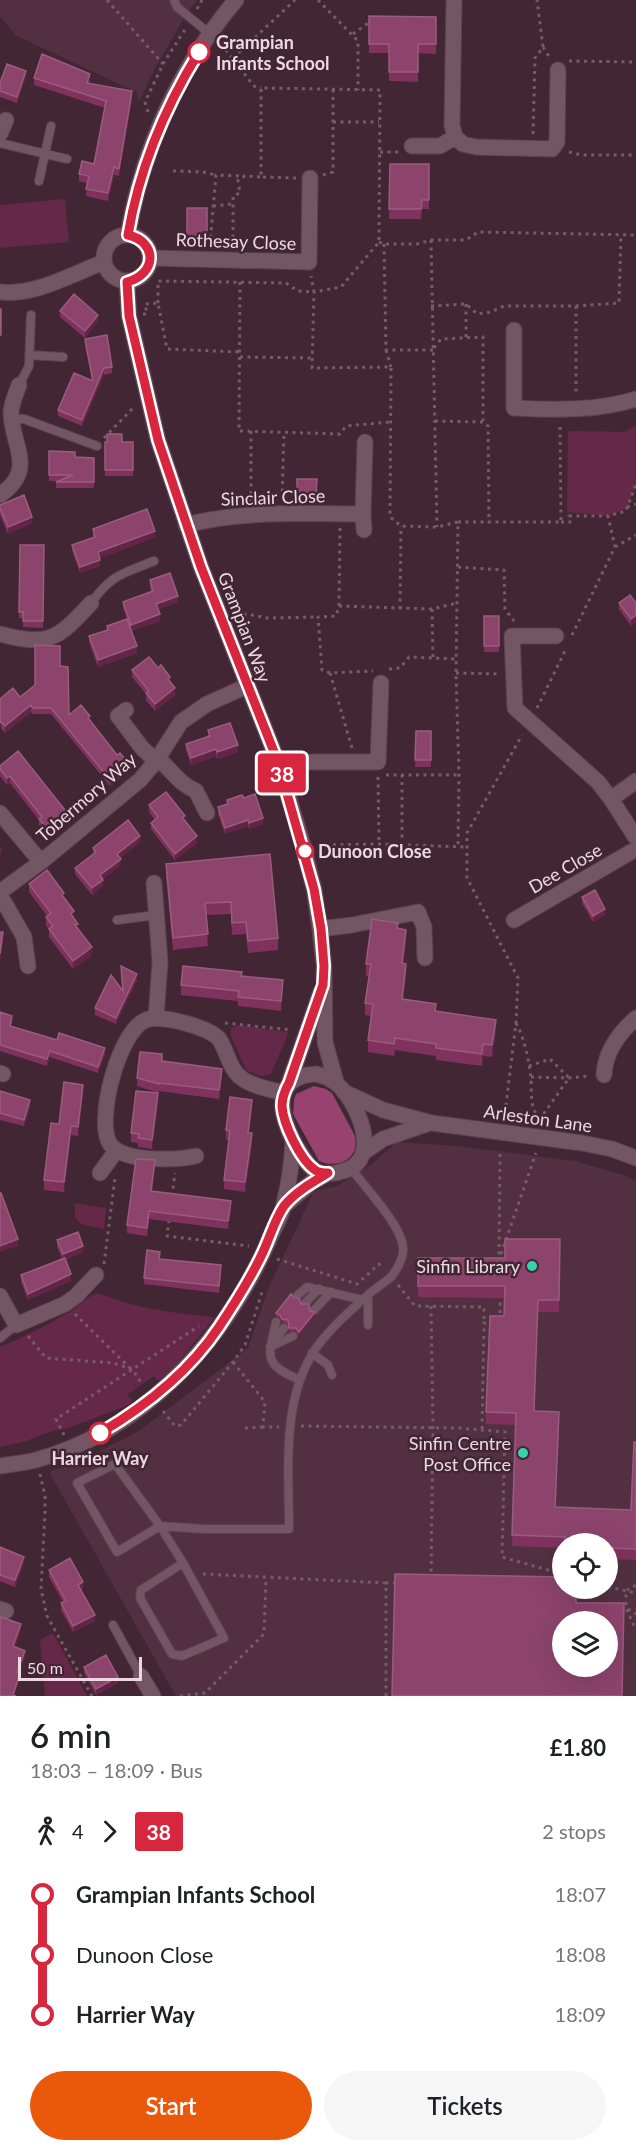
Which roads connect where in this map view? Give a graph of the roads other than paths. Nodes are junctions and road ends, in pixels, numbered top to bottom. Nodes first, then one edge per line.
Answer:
1 (174, 0) edge
2 (236, 0) edge
3 (454, 0) edge
4 (210, 34) junction
5 (559, 65) road end
6 (51, 126) dead end
7 (455, 137) junction
8 (0, 143) edge
9 (412, 146) dead end
10 (44, 155) junction
11 (68, 159) dead end
12 (310, 178) road end
13 (39, 182) dead end
14 (128, 235) junction
15 (150, 258) junction
16 (104, 262) junction
17 (127, 282) junction
18 (0, 292) edge
19 (31, 315) dead end
20 (514, 330) dead end
21 (29, 356) junction
22 (63, 357) dead end
23 (19, 385) joint
24 (636, 399) edge
25 (12, 419) junction
26 (365, 442) dead end
27 (97, 446) road end
28 (0, 495) edge
29 (186, 525) junction
30 (154, 561) dead end
31 (91, 603) joint
32 (0, 634) edge
33 (556, 636) dead end
34 (381, 683) dead end
35 (247, 686) junction
36 (126, 710) dead end
37 (156, 760) junction
38 (278, 762) junction
39 (636, 781) edge
40 (611, 799) junction
41 (0, 813) edge
42 (207, 813) dead end
43 (636, 838) edge
44 (636, 849) edge
45 (41, 862) junction
46 (154, 883) dead end
47 (0, 894) edge
48 (157, 915) junction
49 (117, 920) dead end
50 (514, 920) dead end
51 (321, 929) junction
52 (425, 958) dead end
53 (28, 966) dead end
54 (323, 985) junction
55 (156, 1018) junction
56 (636, 1018) edge
57 (604, 1075) road end
58 (340, 1087) junction
59 (287, 1088) junction
60 (432, 1123) junction
61 (293, 1141) junction
62 (364, 1152) junction
63 (114, 1153) junction
64 (196, 1156) dead end
65 (636, 1158) edge
66 (351, 1168) junction
67 (100, 1173) dead end
68 (328, 1173) junction
69 (284, 1206) junction
70 (96, 1275) road end
71 (319, 1289) junction
72 (331, 1292) junction
73 (0, 1296) edge
74 (297, 1296) edge
75 (365, 1298) junction
76 (305, 1303) edge
77 (314, 1310) edge
78 (276, 1322) dead end
79 (16, 1325) junction
80 (368, 1325) dead end
81 (284, 1328) dead end
82 (293, 1336) dead end
83 (0, 1338) edge
84 (270, 1347) junction
85 (312, 1353) junction
86 (332, 1375) dead end
87 (300, 1380) junction
88 (0, 1466) edge
89 (160, 1526) junction
90 (183, 1563) junction
91 (113, 1625) dead end
92 (141, 1676) joint
93 (153, 1696) edge

1 - 4 lane
2 - 4 street
3 - 7 street
4 - 14 street
5 - 7 street
6 - 10 lane
7 - 9 street
8 - 10 lane
10 - 11 lane
10 - 13 lane
12 - 15 street, Rothesay Close
14 - 15 street
14 - 16 street
15 - 17 street
16 - 17 street
16 - 18 street
17 - 29 street, Grampian Way
19 - 21 lane
20 - 24 street
21 - 22 lane
21 - 23 lane
23 - 25 street
25 - 27 lane
25 - 28 street
26 - 29 street, Sinclair Close
29 - 35 street, Grampian Way
30 - 31 lane
31 - 32 street
33 - 40 street
34 - 38 street
35 - 37 street, Tobermory Way
35 - 38 street, Grampian Way
36 - 37 street
37 - 42 street
37 - 45 street, Tobermory Way
38 - 51 street, Grampian Way
39 - 40 street
40 - 43 street
41 - 45 street
44 - 50 street, Dee Close
45 - 47 street, Tobermory Way
46 - 48 street
47 - 53 street
48 - 49 lane
48 - 55 street
51 - 52 street
51 - 54 street, Grampian Way
54 - 58 street, Grampian Way
54 - 59 street, Grampian Way
55 - 59 street
55 - 63 street
56 - 57 street
58 - 59 street
58 - 60 street, Arleston Lane
58 - 62 street
59 - 61 street
60 - 62 street, Arleston Lane
60 - 65 street, Arleston Lane
61 - 68 street
61 - 69 street
62 - 66 street
63 - 64 street
63 - 67 street
66 - 68 street
66 - 75 lane
68 - 69 street
69 - 88 street
70 - 79 street
71 - 72 lane
71 - 74 lane
71 - 76 lane
72 - 75 lane
72 - 77 lane
73 - 79 street
75 - 80 lane
75 - 85 lane
78 - 84 lane
79 - 83 lane
81 - 84 lane
82 - 84 lane
84 - 87 lane
85 - 86 lane
85 - 87 lane
87 - 89 lane
89 - 89 lane
89 - 90 lane
90 - 90 lane
91 - 92 lane
92 - 93 street

